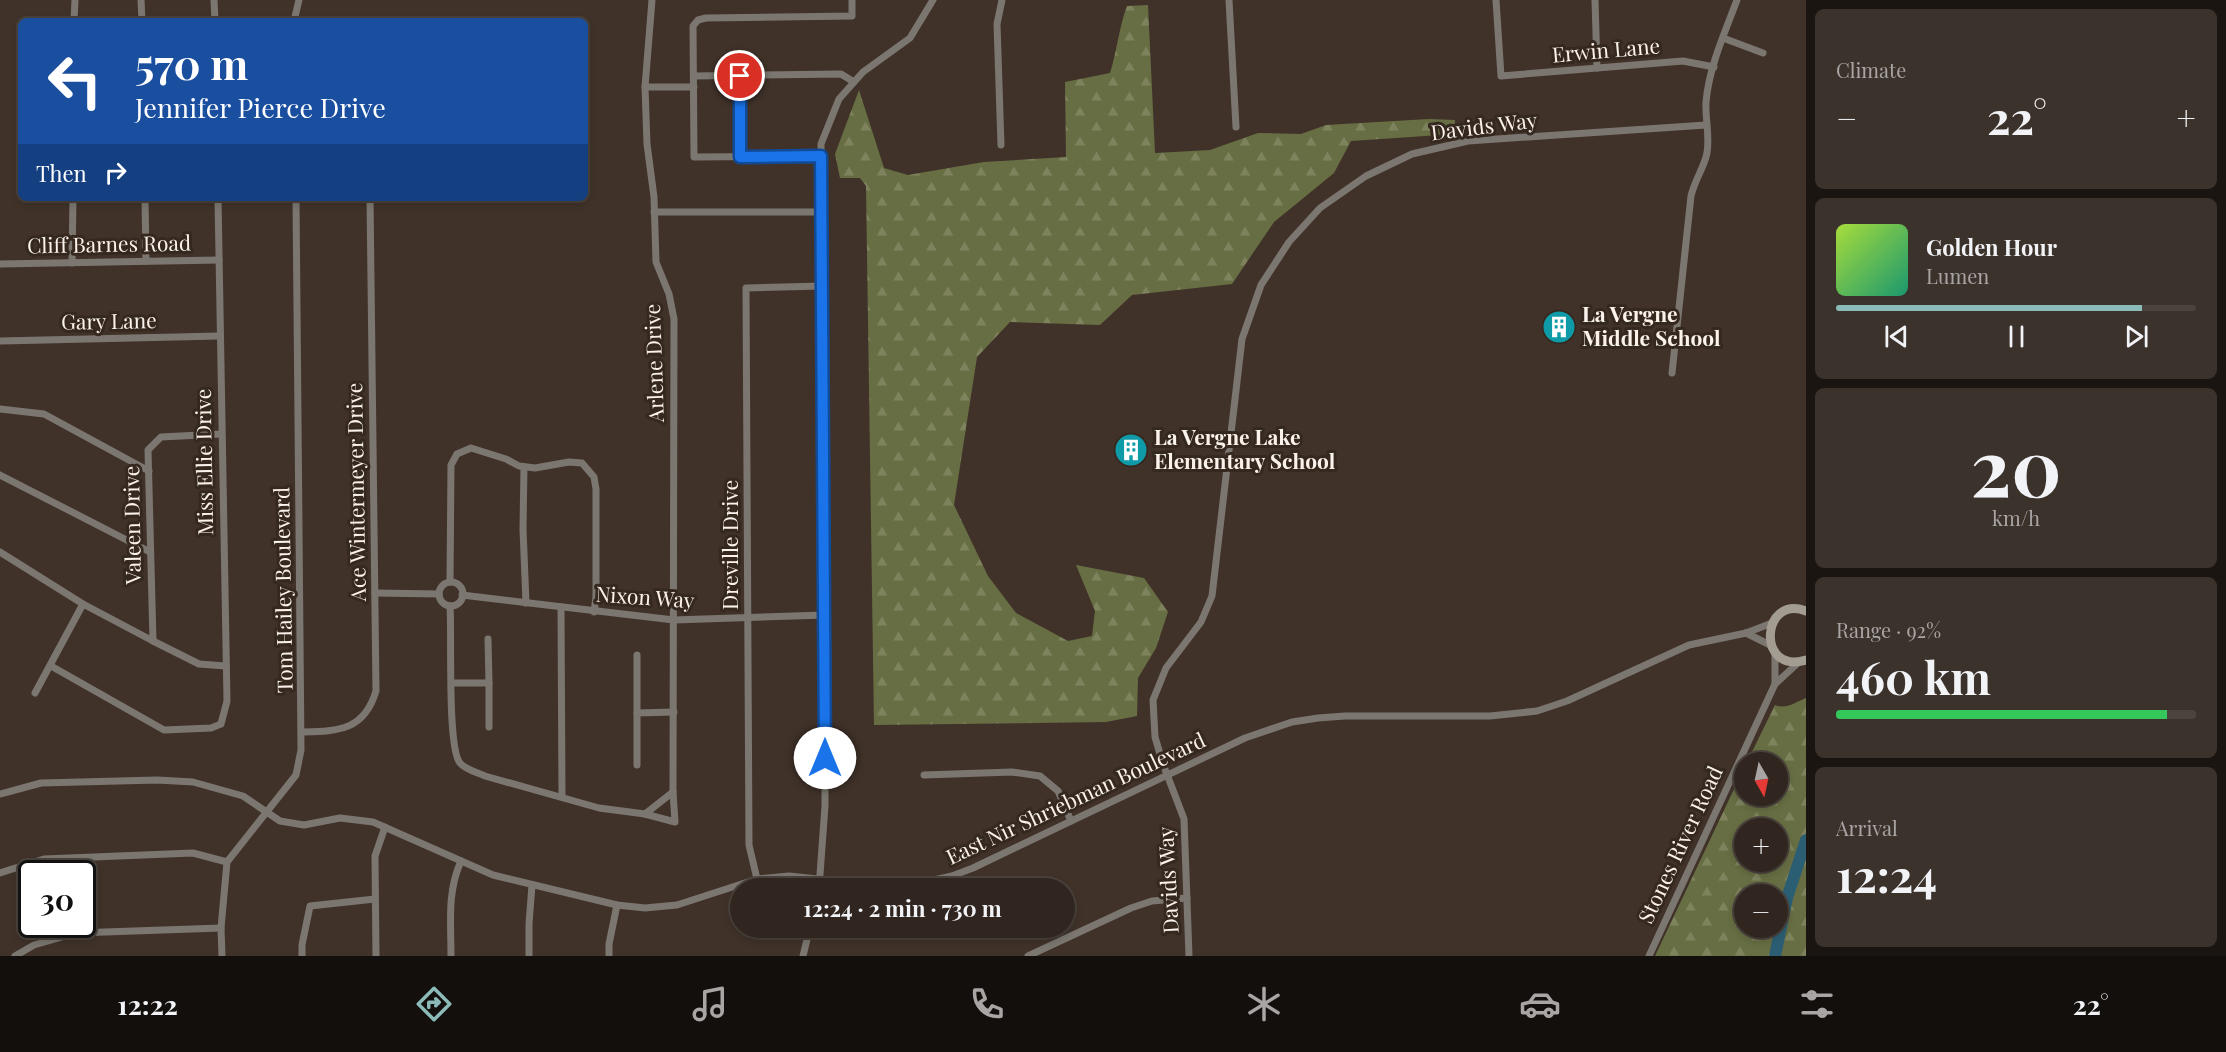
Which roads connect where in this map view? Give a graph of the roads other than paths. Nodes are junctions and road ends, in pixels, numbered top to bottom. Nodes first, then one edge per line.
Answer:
1 (75, 0) edge
2 (141, 0) edge
3 (214, 0) edge
4 (299, 0) edge
5 (652, 0) edge
6 (852, 0) edge
7 (933, 0) edge
8 (1002, 0) edge
9 (1229, 0) edge
10 (1496, 0) edge
11 (1595, 0) edge
12 (1737, 0) edge
13 (74, 18) edge
14 (141, 18) edge
15 (214, 18) edge
16 (295, 18) edge
17 (1723, 38) junction
18 (1763, 53) dead end
19 (1714, 67) junction
20 (1597, 68) junction
21 (694, 76) junction
22 (740, 76) junction
23 (854, 82) junction
24 (645, 87) junction
25 (694, 87) junction
26 (1706, 125) junction
27 (1236, 127) dead end
28 (1001, 146) dead end
29 (821, 156) junction
30 (740, 157) junction
31 (73, 201) edge
32 (145, 201) edge
33 (218, 201) edge
34 (296, 201) edge
35 (370, 201) edge
36 (654, 212) junction
37 (821, 212) junction
38 (219, 260) junction
39 (146, 261) junction
40 (72, 262) junction
41 (0, 264) edge
42 (823, 286) junction
43 (219, 336) junction
44 (0, 341) edge
45 (1672, 373) dead end
46 (0, 409) edge
47 (221, 434) junction
48 (524, 467) junction
49 (148, 471) junction
50 (0, 475) edge
51 (0, 552) edge
52 (150, 552) junction
53 (450, 582) junction
54 (375, 593) junction
55 (439, 594) junction
56 (462, 595) junction
57 (526, 603) junction
58 (1806, 603) edge
59 (82, 604) junction
60 (450, 606) junction
61 (561, 607) junction
62 (1795, 609) junction
63 (1806, 611) edge
64 (594, 612) junction
65 (825, 615) junction
66 (748, 616) junction
67 (674, 620) junction
68 (1772, 623) junction
69 (1746, 633) junction
70 (488, 639) dead end
71 (153, 641) junction
72 (1773, 650) junction
73 (637, 655) dead end
74 (1802, 662) edge
75 (51, 666) junction
76 (226, 666) junction
77 (452, 683) junction
78 (489, 683) junction
79 (1775, 684) junction
80 (35, 693) dead end
81 (674, 712) junction
82 (637, 713) junction
83 (489, 727) dead end
84 (302, 732) junction
85 (637, 765) dead end
86 (1167, 775) junction
87 (924, 776) dead end
88 (673, 792) junction
89 (0, 794) edge
90 (562, 797) junction
91 (266, 811) junction
92 (645, 814) junction
93 (1071, 821) junction
94 (385, 827) junction
95 (461, 861) junction
96 (227, 862) junction
97 (0, 873) edge
98 (757, 878) edge
99 (768, 878) edge
100 (797, 878) edge
101 (820, 878) edge
102 (941, 878) edge
103 (532, 885) junction
104 (730, 888) edge
105 (1187, 898) junction
106 (375, 899) junction
107 (617, 905) junction
108 (221, 928) junction
109 (807, 938) edge
110 (15, 956) edge
111 (222, 956) edge
112 (302, 956) edge
113 (376, 956) edge
114 (451, 956) edge
115 (529, 956) edge
116 (609, 956) edge
117 (803, 956) edge
118 (1028, 956) edge
119 (1189, 956) edge
120 (1649, 956) edge

1 - 13 street
2 - 14 street
3 - 15 street
4 - 16 street
5 - 24 street, Arlene Drive
6 - 21 street
7 - 23 street
8 - 28 street
9 - 27 street
10 - 20 street, Erwin Lane
11 - 20 street
12 - 17 street
17 - 18 street
17 - 19 street
19 - 20 street, Erwin Lane
19 - 26 street
21 - 22 street
21 - 25 street
22 - 23 street
22 - 30 street
23 - 29 street
24 - 25 street
24 - 36 street, Arlene Drive
25 - 30 street
26 - 45 street
26 - 86 street, Davids Way
29 - 30 street
29 - 37 street
31 - 40 street
32 - 39 street
33 - 38 street, Miss Ellie Drive
34 - 84 street, Tom Hailey Boulevard
35 - 54 street, Ace Wintermeyer Drive
36 - 37 street
36 - 67 street, Arlene Drive
37 - 42 street
38 - 39 street, Cliff Barnes Road
38 - 43 street, Miss Ellie Drive
39 - 40 street, Cliff Barnes Road
40 - 41 street, Cliff Barnes Road
42 - 65 street
42 - 66 street, Dreville Drive
43 - 44 street, Gary Lane
43 - 47 street, Miss Ellie Drive
46 - 49 street
47 - 49 street, Valeen Drive
47 - 76 street, Miss Ellie Drive
48 - 53 street
48 - 57 street
48 - 64 street
49 - 52 street, Valeen Drive
50 - 52 street
51 - 59 street
52 - 71 street, Valeen Drive
53 - 55 street
53 - 56 street
54 - 55 street
54 - 84 street, Ace Wintermeyer Drive
55 - 60 street
56 - 57 street, Nixon Way
56 - 60 street
57 - 61 street, Nixon Way
58 - 62 street
59 - 71 street
59 - 75 street
60 - 77 street
61 - 64 street, Nixon Way
61 - 90 street
62 - 63 main road
62 - 68 main road
64 - 67 street, Nixon Way
65 - 66 street, Nixon Way
65 - 101 street
66 - 67 street, Nixon Way
66 - 98 street, Dreville Drive
67 - 81 street, Arlene Drive
68 - 69 street, East Nir Shriebman Boulevard
68 - 72 main road, Stones River Road
69 - 72 street
69 - 86 street, East Nir Shriebman Boulevard
70 - 78 street
71 - 76 street
72 - 74 main road, Stones River Road
72 - 79 street, Stones River Road
73 - 82 street
74 - 79 street, Stones River Road
75 - 76 street, Miss Ellie Drive
75 - 80 street
77 - 78 street
77 - 90 street
78 - 83 street
79 - 120 street, Stones River Road
81 - 82 street
81 - 88 street, Arlene Drive
82 - 85 street
84 - 91 street, Tom Hailey Boulevard
86 - 93 street, East Nir Shriebman Boulevard
86 - 105 street, Davids Way
87 - 93 street
88 - 92 street
88 - 92 street, Arlene Drive
89 - 91 street, East Nir Shriebman Boulevard
90 - 92 street
91 - 94 street, East Nir Shriebman Boulevard
91 - 96 street, Tom Hailey Boulevard
93 - 102 street, East Nir Shriebman Boulevard
94 - 95 street, East Nir Shriebman Boulevard
94 - 106 street
95 - 103 street, East Nir Shriebman Boulevard
95 - 114 street
96 - 97 street
96 - 108 street
99 - 100 street, East Nir Shriebman Boulevard
103 - 107 street, East Nir Shriebman Boulevard
103 - 115 street
104 - 107 street, East Nir Shriebman Boulevard
105 - 118 street
105 - 119 street, Davids Way
106 - 112 street
106 - 113 street
107 - 116 street
108 - 110 street
108 - 111 street
109 - 117 street

